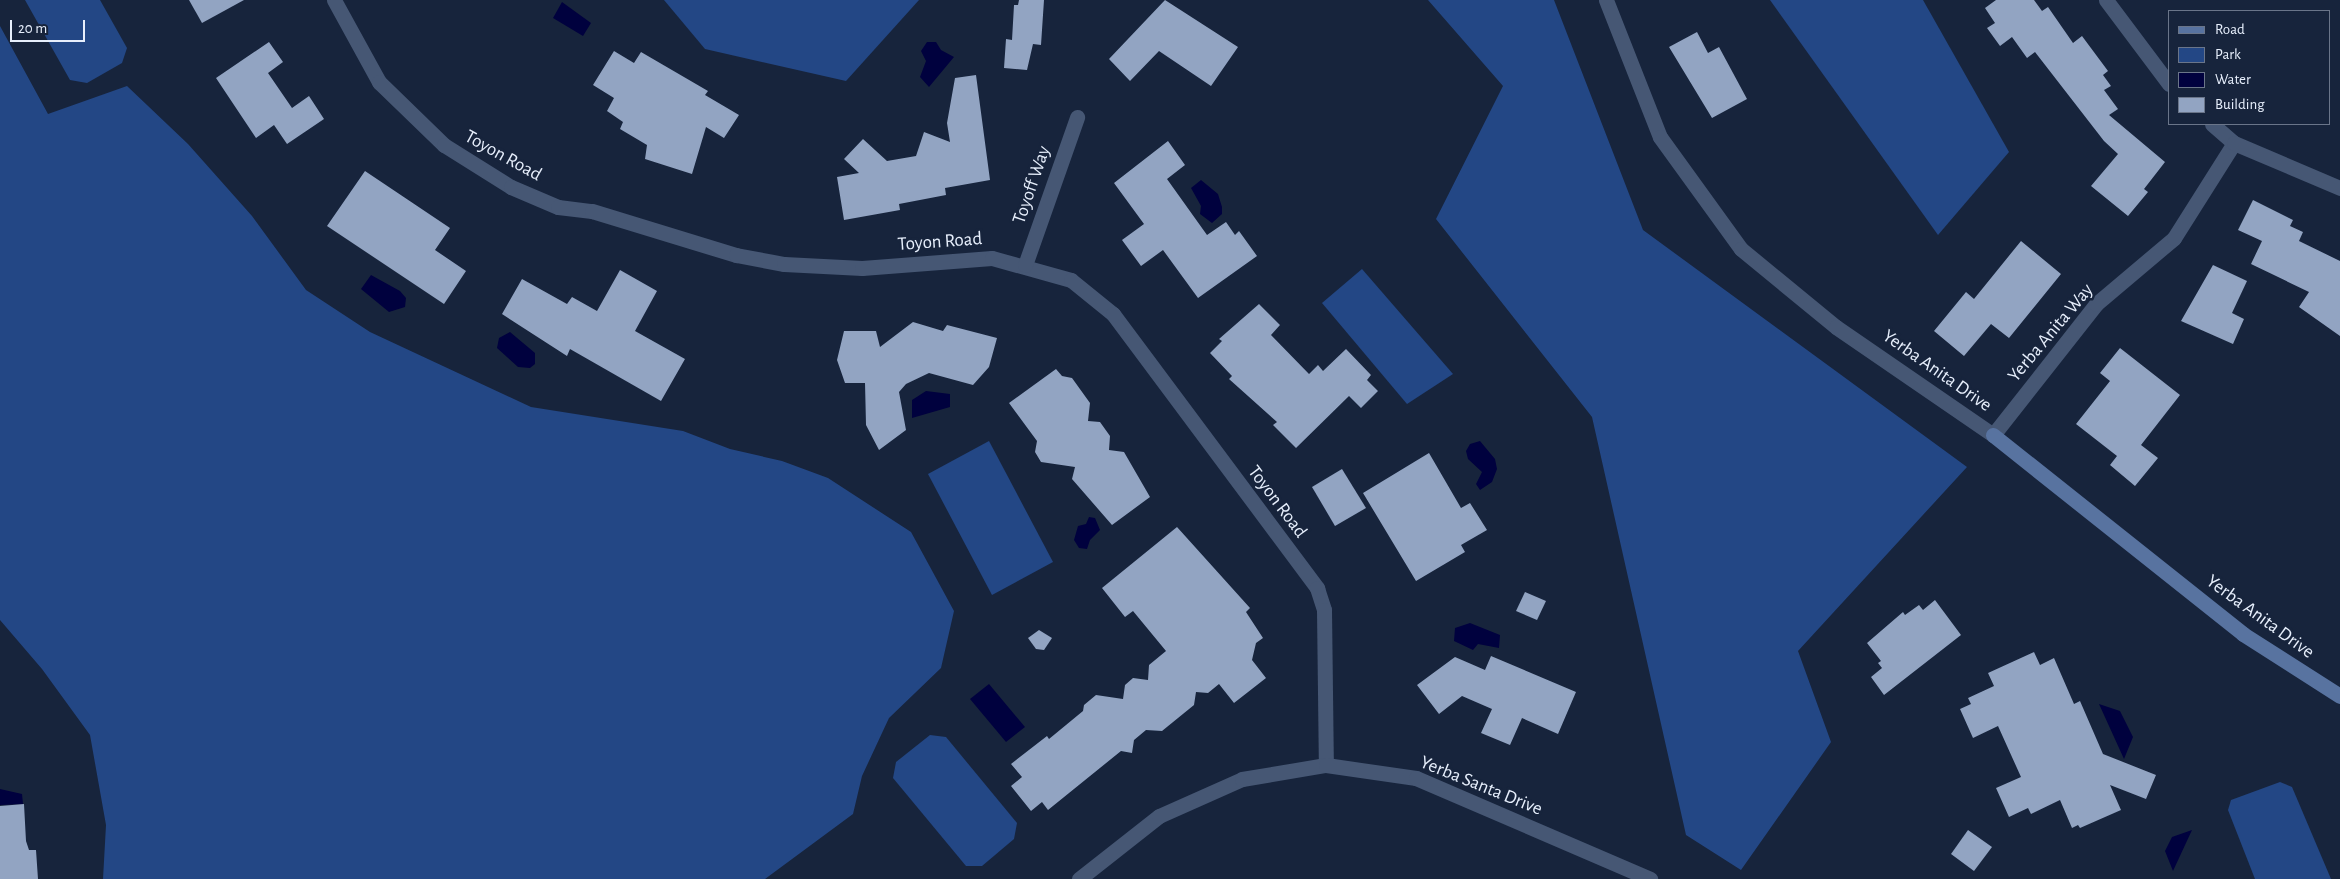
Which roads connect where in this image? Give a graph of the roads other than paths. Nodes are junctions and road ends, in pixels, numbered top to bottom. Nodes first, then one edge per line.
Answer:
1 (334, 0) edge
2 (1606, 0) edge
3 (2106, 0) edge
4 (2168, 83) edge
5 (1077, 118) dead end
6 (2213, 125) edge
7 (2234, 143) junction
8 (2340, 188) edge
9 (1025, 265) junction
10 (1993, 435) junction
11 (2340, 696) edge
12 (1326, 766) junction
13 (1079, 879) edge
14 (1650, 879) edge

1 - 9 street, Toyon Road
2 - 10 street, Yerba Anita Drive
3 - 4 street
5 - 9 street, Toyoff Way
6 - 7 street
7 - 8 street
7 - 10 street, Yerba Anita Way
9 - 12 street, Toyon Road
10 - 11 street, Yerba Anita Drive
12 - 13 street, Yerba Santa Drive
12 - 14 street, Yerba Santa Drive

